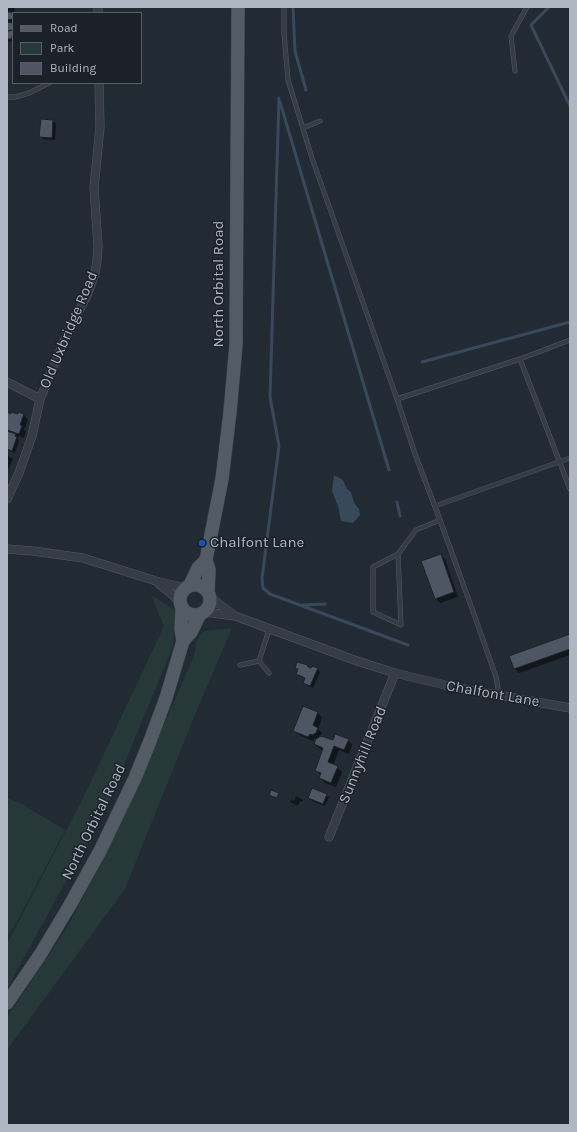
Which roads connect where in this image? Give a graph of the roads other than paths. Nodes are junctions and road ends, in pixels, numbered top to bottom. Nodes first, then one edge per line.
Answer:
1 (238, 7) edge
2 (284, 7) edge
3 (527, 7) edge
4 (515, 71) dead end
5 (47, 84) edge
6 (99, 84) edge
7 (7, 97) edge
8 (320, 121) dead end
9 (303, 128) junction
10 (570, 340) edge
11 (520, 359) junction
12 (7, 382) edge
13 (40, 399) junction
14 (397, 399) junction
15 (570, 458) edge
16 (560, 462) junction
17 (570, 489) edge
18 (7, 499) edge
19 (435, 506) junction
20 (440, 520) junction
21 (7, 549) edge
22 (398, 554) junction
23 (206, 560) junction
24 (156, 581) junction
25 (187, 586) junction
26 (209, 595) junction
27 (181, 607) junction
28 (202, 613) junction
29 (235, 616) junction
30 (269, 630) junction
31 (183, 641) junction
32 (259, 661) junction
33 (240, 665) dead end
34 (268, 673) dead end
35 (395, 673) junction
36 (499, 696) junction
37 (570, 708) edge
38 (329, 837) dead end
39 (7, 1003) edge

1 - 23 main road, North Orbital Road
2 - 9 lane
3 - 4 lane
5 - 7 lane
6 - 13 street, Old Uxbridge Road
8 - 9 lane
9 - 14 lane
10 - 11 lane
11 - 14 lane
11 - 16 lane
12 - 13 street
13 - 18 street, Old Uxbridge Road
14 - 19 lane
15 - 16 lane
16 - 17 lane
16 - 19 lane
19 - 20 lane
20 - 22 lane
20 - 36 lane
21 - 24 street
22 - 22 lane
23 - 25 main road, North Orbital Road
23 - 26 main road, North Orbital Road
24 - 25 street
24 - 27 street
25 - 26 main road
25 - 27 main road
26 - 28 main road
26 - 29 street, Chalfont Lane
27 - 28 main road
27 - 31 main road, North Orbital Road
28 - 29 street, Chalfont Lane
28 - 31 main road, North Orbital Road
29 - 30 street, Chalfont Lane
30 - 32 lane
30 - 35 street, Chalfont Lane
31 - 39 main road, North Orbital Road
32 - 33 lane
32 - 34 lane
35 - 36 street, Chalfont Lane
35 - 38 street, Sunnyhill Road
36 - 37 street, Chalfont Lane

